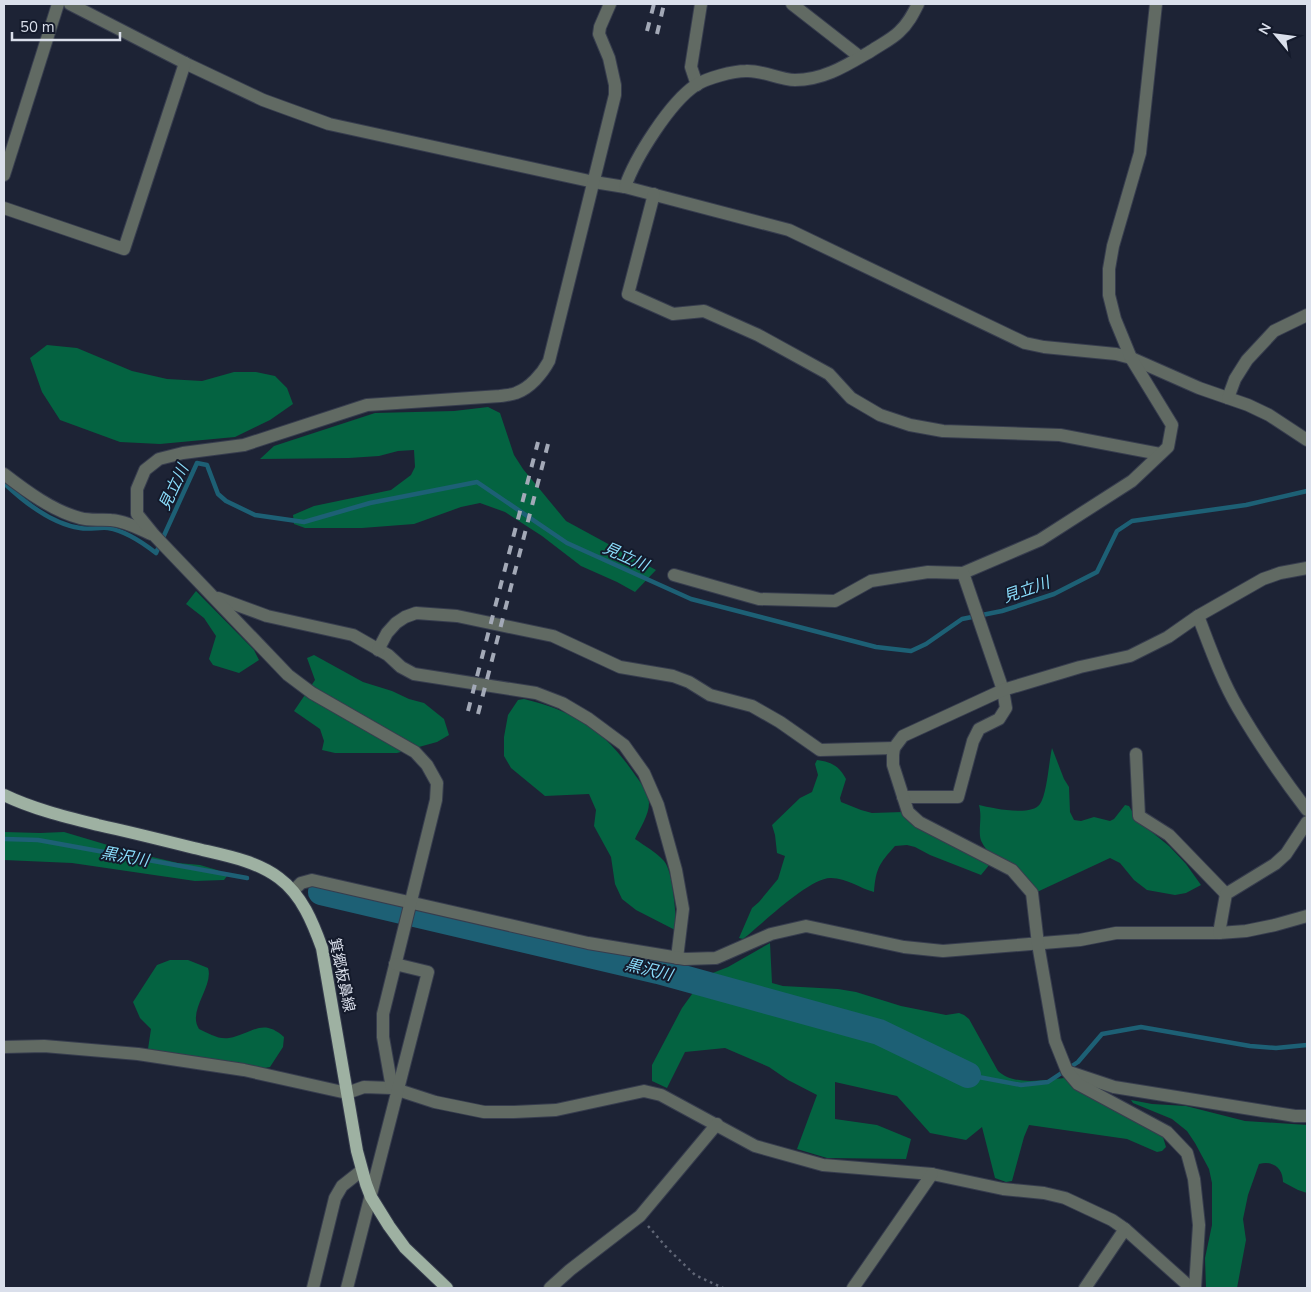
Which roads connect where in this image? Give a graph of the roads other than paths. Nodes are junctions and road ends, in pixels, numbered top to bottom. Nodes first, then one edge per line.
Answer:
1 (58, 4) edge
2 (70, 4) edge
3 (610, 4) edge
4 (701, 4) edge
5 (792, 4) edge
6 (918, 4) edge
7 (1156, 4) edge
8 (860, 57) junction
9 (185, 63) junction
10 (697, 84) junction
11 (4, 175) edge
12 (594, 182) junction
13 (625, 186) junction
14 (654, 194) junction
15 (4, 208) edge
16 (1307, 315) edge
17 (1131, 358) junction
18 (1228, 398) junction
19 (1307, 440) edge
20 (1160, 454) junction
21 (4, 474) edge
22 (154, 535) junction
23 (1307, 568) edge
24 (963, 573) junction
25 (674, 575) dead end
26 (211, 594) junction
27 (1198, 616) junction
28 (378, 650) junction
29 (1003, 690) junction
30 (894, 748) junction
31 (1136, 754) dead end
32 (4, 795) edge
33 (903, 797) junction
34 (1307, 810) edge
35 (1307, 822) edge
36 (293, 891) junction
37 (1226, 894) junction
38 (410, 902) junction
39 (1307, 916) edge
40 (1219, 933) junction
41 (1038, 944) junction
42 (677, 958) junction
43 (395, 964) junction
44 (9, 1047) edge
45 (1067, 1072) junction
46 (394, 1089) junction
47 (347, 1093) junction
48 (1307, 1116) edge
49 (717, 1124) junction
50 (361, 1171) junction
51 (932, 1174) junction
52 (371, 1197) junction
53 (1125, 1228) junction
54 (313, 1288) edge
55 (347, 1288) edge
56 (447, 1288) edge
57 (550, 1288) edge
58 (853, 1288) edge
59 (1086, 1288) edge
60 (1191, 1288) edge
61 (1195, 1288) edge

1 - 11 street
2 - 9 street
3 - 12 street
4 - 10 street
5 - 8 street
6 - 8 street
7 - 17 street
8 - 10 street
9 - 12 street
9 - 15 street
10 - 13 street
12 - 13 street
12 - 22 street
13 - 14 street
14 - 17 street
14 - 20 street
16 - 18 street
17 - 18 street
17 - 20 street
18 - 19 street
20 - 24 street
21 - 22 street
22 - 26 street
23 - 27 street
24 - 25 street
24 - 29 street
26 - 28 street
26 - 38 street
27 - 29 street
27 - 34 street
28 - 30 street
28 - 42 street
29 - 30 street
29 - 33 street
30 - 33 street
31 - 37 street
32 - 36 main road, 箕郷板鼻線
33 - 41 street
35 - 37 street
36 - 38 street
36 - 47 main road, 箕郷板鼻線
37 - 40 street
38 - 42 street
38 - 43 street
39 - 40 street
40 - 41 street
41 - 42 street
41 - 45 street
43 - 46 street
43 - 46 street
44 - 47 street
45 - 48 street
45 - 61 street
46 - 47 street
46 - 49 street
46 - 52 street
47 - 50 main road, 箕郷板鼻線
49 - 51 street
49 - 57 street
50 - 52 main road, 箕郷板鼻線
50 - 54 street
51 - 53 street
51 - 58 street
52 - 55 street
52 - 56 main road, 箕郷板鼻線
53 - 59 street
53 - 60 street

